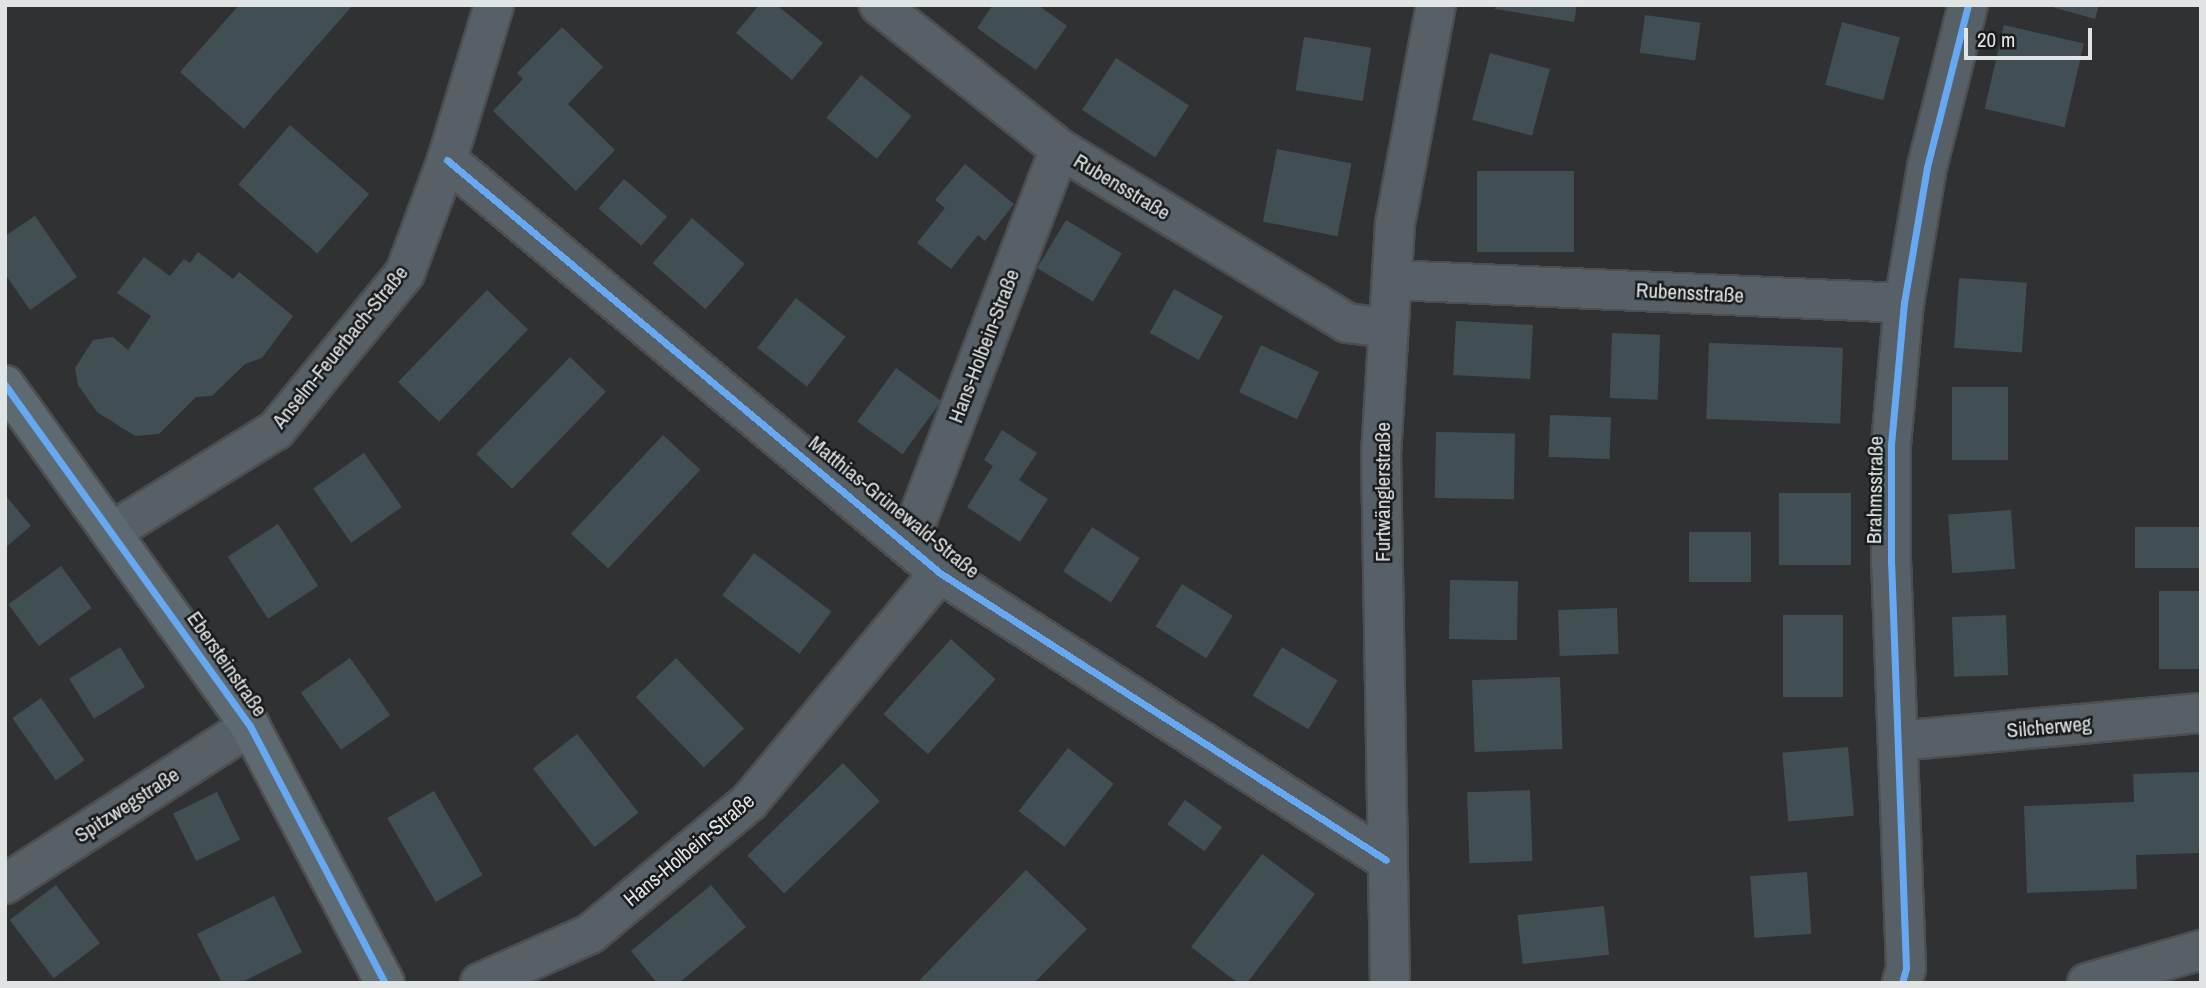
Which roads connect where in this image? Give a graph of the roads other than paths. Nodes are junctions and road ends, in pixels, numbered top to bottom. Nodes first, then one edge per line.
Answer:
1 (494, 5) edge
2 (879, 5) edge
3 (1436, 5) edge
4 (1968, 5) edge
5 (1060, 149) junction
6 (447, 160) junction
7 (1393, 279) junction
8 (1904, 303) junction
9 (1388, 328) junction
10 (5, 385) edge
11 (113, 531) junction
12 (908, 544) junction
13 (940, 573) junction
14 (2201, 713) edge
15 (250, 726) junction
16 (1898, 741) junction
17 (1386, 860) junction
18 (5, 884) edge
19 (2201, 950) edge
20 (385, 983) edge
21 (480, 983) edge
22 (1390, 983) edge
23 (1902, 983) edge
24 (2087, 983) edge

1 - 6 street, Anselm-Feuerbach-Straße
2 - 5 street, Rubensstraße
3 - 7 street, Furtwänglerstraße
4 - 8 street, Brahmsstraße
5 - 9 street, Rubensstraße
5 - 12 street, Hans-Holbein-Straße
6 - 11 street, Anselm-Feuerbach-Straße
6 - 12 street, Matthias-Grünewald-Straße
7 - 8 street, Rubensstraße
7 - 9 street, Furtwänglerstraße
8 - 16 street, Brahmsstraße
9 - 17 street, Furtwänglerstraße
10 - 11 street, Ebersteinstraße
11 - 15 street, Ebersteinstraße
12 - 13 street, Matthias-Grünewald-Straße
13 - 17 street, Matthias-Grünewald-Straße
13 - 21 street, Hans-Holbein-Straße
14 - 16 street, Silcherweg
15 - 18 street, Spitzwegstraße
15 - 20 street, Ebersteinstraße
16 - 23 street, Brahmsstraße
17 - 22 street, Furtwänglerstraße
19 - 24 street

